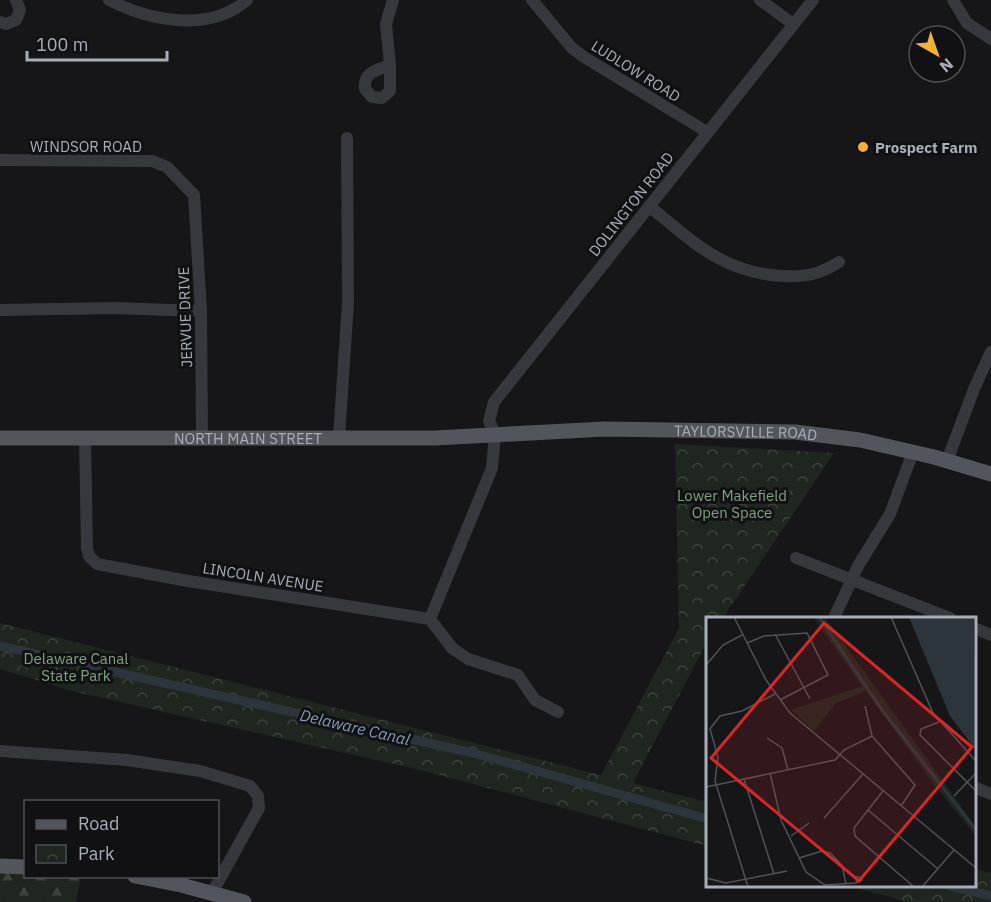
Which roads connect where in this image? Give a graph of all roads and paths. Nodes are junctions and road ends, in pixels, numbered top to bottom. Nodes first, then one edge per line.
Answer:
1 (16, 0) edge
2 (109, 0) edge
3 (247, 0) edge
4 (393, 0) edge
5 (532, 0) edge
6 (760, 0) edge
7 (813, 0) edge
8 (953, 0) edge
9 (0, 22) edge
10 (793, 24) junction
11 (991, 39) edge
12 (390, 65) dead end
13 (707, 132) junction
14 (347, 138) dead end
15 (0, 160) edge
16 (194, 195) joint
17 (649, 206) junction
18 (839, 262) dead end
19 (0, 310) edge
20 (201, 311) junction
21 (991, 352) edge
22 (495, 434) junction
23 (202, 437) junction
24 (339, 437) junction
25 (0, 438) edge
26 (85, 438) junction
27 (913, 452) junction
28 (947, 461) junction
29 (991, 474) edge
30 (796, 558) dead end
31 (851, 579) junction
32 (834, 617) edge
33 (947, 617) edge
34 (432, 621) junction
35 (976, 628) edge
36 (991, 635) edge
37 (558, 712) dead end
38 (0, 751) edge
39 (976, 787) edge
40 (991, 794) edge
41 (0, 866) edge
42 (24, 867) edge
43 (144, 878) edge
44 (212, 893) junction
45 (244, 902) edge

1 - 9 street
2 - 3 street
4 - 12 street
5 - 13 street, LUDLOW ROAD
6 - 10 street
7 - 10 street, DOLINGTON ROAD
8 - 11 street
10 - 13 street, DOLINGTON ROAD
13 - 17 street, DOLINGTON ROAD
14 - 24 street
15 - 16 street, WINDSOR ROAD
16 - 20 street, JERVUE DRIVE
17 - 18 street
17 - 22 street, DOLINGTON ROAD
19 - 20 street
20 - 23 street, JERVUE DRIVE
21 - 28 street
22 - 24 main road, NORTH MAIN STREET
22 - 27 main road, TAYLORSVILLE ROAD
22 - 34 street, DOLINGTON ROAD
23 - 24 main road, NORTH MAIN STREET
23 - 26 main road, NORTH MAIN STREET
25 - 26 main road, NORTH MAIN STREET
26 - 34 street, LINCOLN AVENUE
27 - 28 main road, TAYLORSVILLE ROAD
27 - 31 street
28 - 29 main road, TAYLORSVILLE ROAD
30 - 31 street
31 - 32 street
31 - 33 street
34 - 37 street
35 - 36 street
38 - 44 street
39 - 40 street
41 - 42 main road
43 - 44 main road
44 - 45 main road

